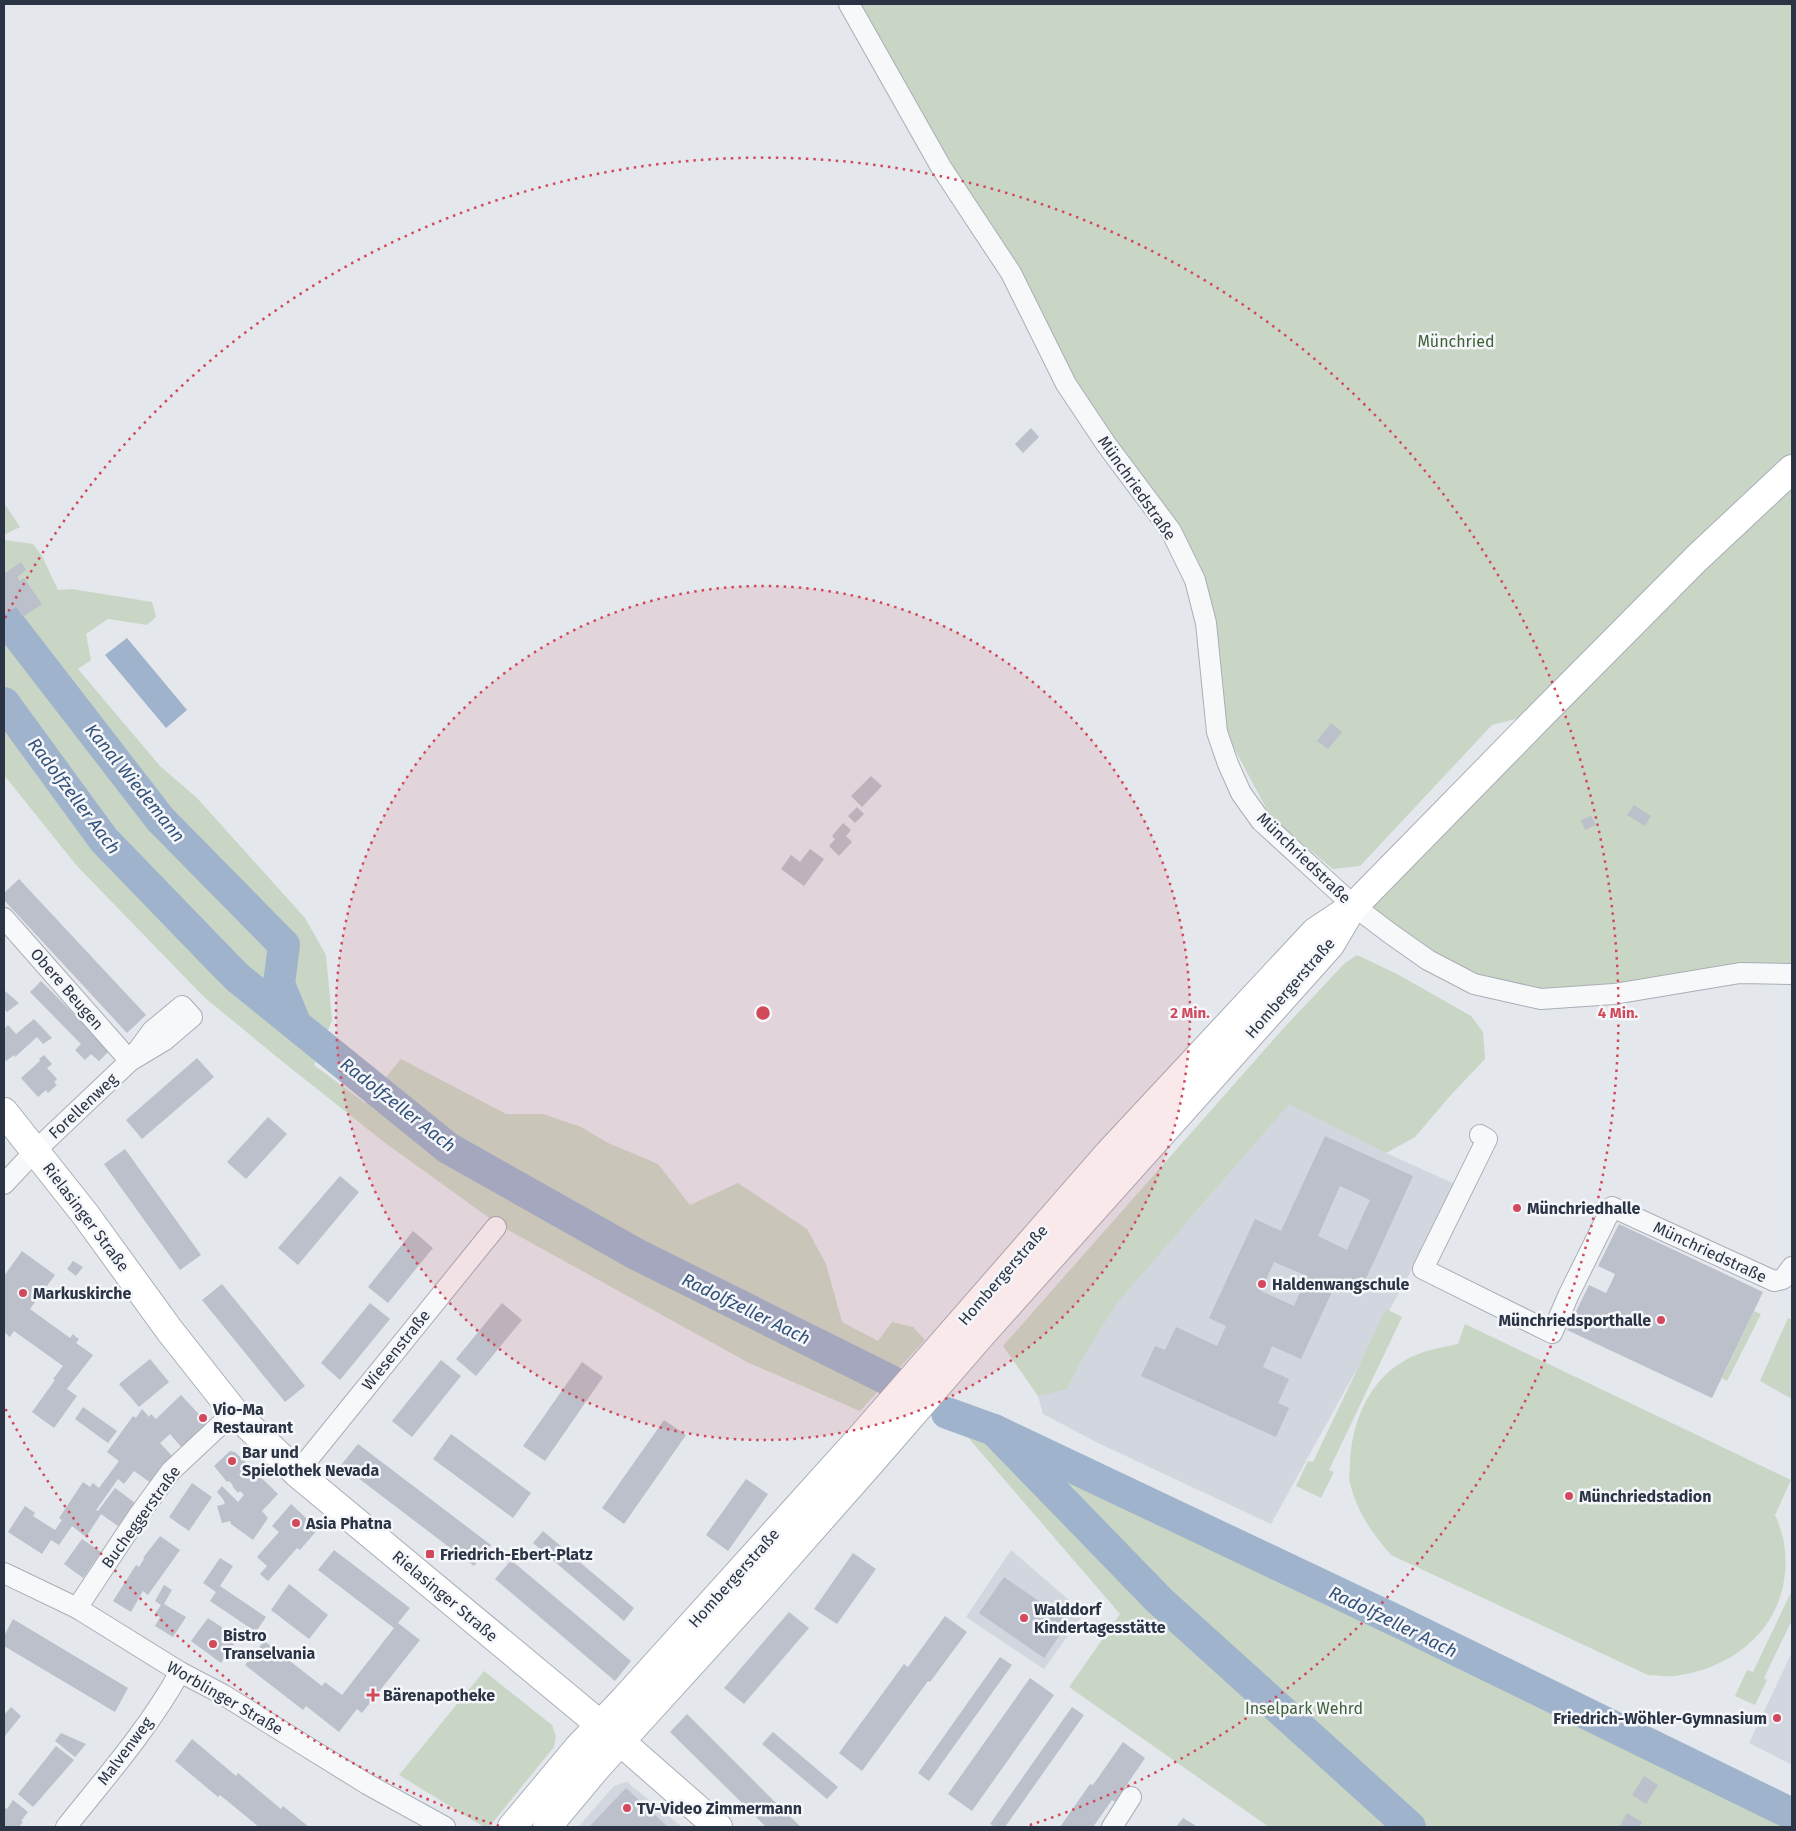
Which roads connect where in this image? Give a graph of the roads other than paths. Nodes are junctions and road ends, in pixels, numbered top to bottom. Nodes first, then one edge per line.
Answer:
1 (849, 4) edge
2 (1792, 469) edge
3 (1354, 906) junction
4 (4, 918) edge
5 (1792, 974) edge
6 (130, 1061) joint
7 (4, 1112) edge
8 (1480, 1135) dead end
9 (36, 1150) junction
10 (4, 1184) edge
11 (496, 1227) dead end
12 (1792, 1267) edge
13 (234, 1412) junction
14 (872, 1443) junction
15 (297, 1472) junction
16 (6, 1579) edge
17 (76, 1608) junction
18 (180, 1672) junction
19 (600, 1724) junction
20 (621, 1742) junction
21 (1130, 1797) dead end
22 (66, 1827) edge
23 (445, 1827) edge
24 (512, 1827) edge
25 (547, 1827) edge
26 (718, 1827) edge
27 (1112, 1827) edge

1 - 3 street, Münchriedstraße
2 - 3 main road, Hombergerstraße
3 - 5 street, Münchriedstraße
3 - 14 main road, Hombergerstraße
4 - 6 street, Obere Beugen
6 - 9 street, Forellenweg
7 - 9 main road, Rielasinger Straße
8 - 12 street, Münchriedstraße
9 - 10 street, Forellenweg
9 - 13 main road, Rielasinger Straße
11 - 15 street, Wiesenstraße
13 - 15 main road, Rielasinger Straße
13 - 17 street, Bucheggerstraße
14 - 19 main road, Hombergerstraße
14 - 20 main road, Hombergerstraße
15 - 19 main road, Rielasinger Straße
16 - 17 street, Worblinger Straße
17 - 18 street, Worblinger Straße
18 - 22 street, Malvenweg
18 - 23 street, Worblinger Straße
19 - 20 main road, Rielasinger Straße
19 - 24 main road
20 - 25 main road
20 - 26 main road, Rielasinger Straße
21 - 27 street

